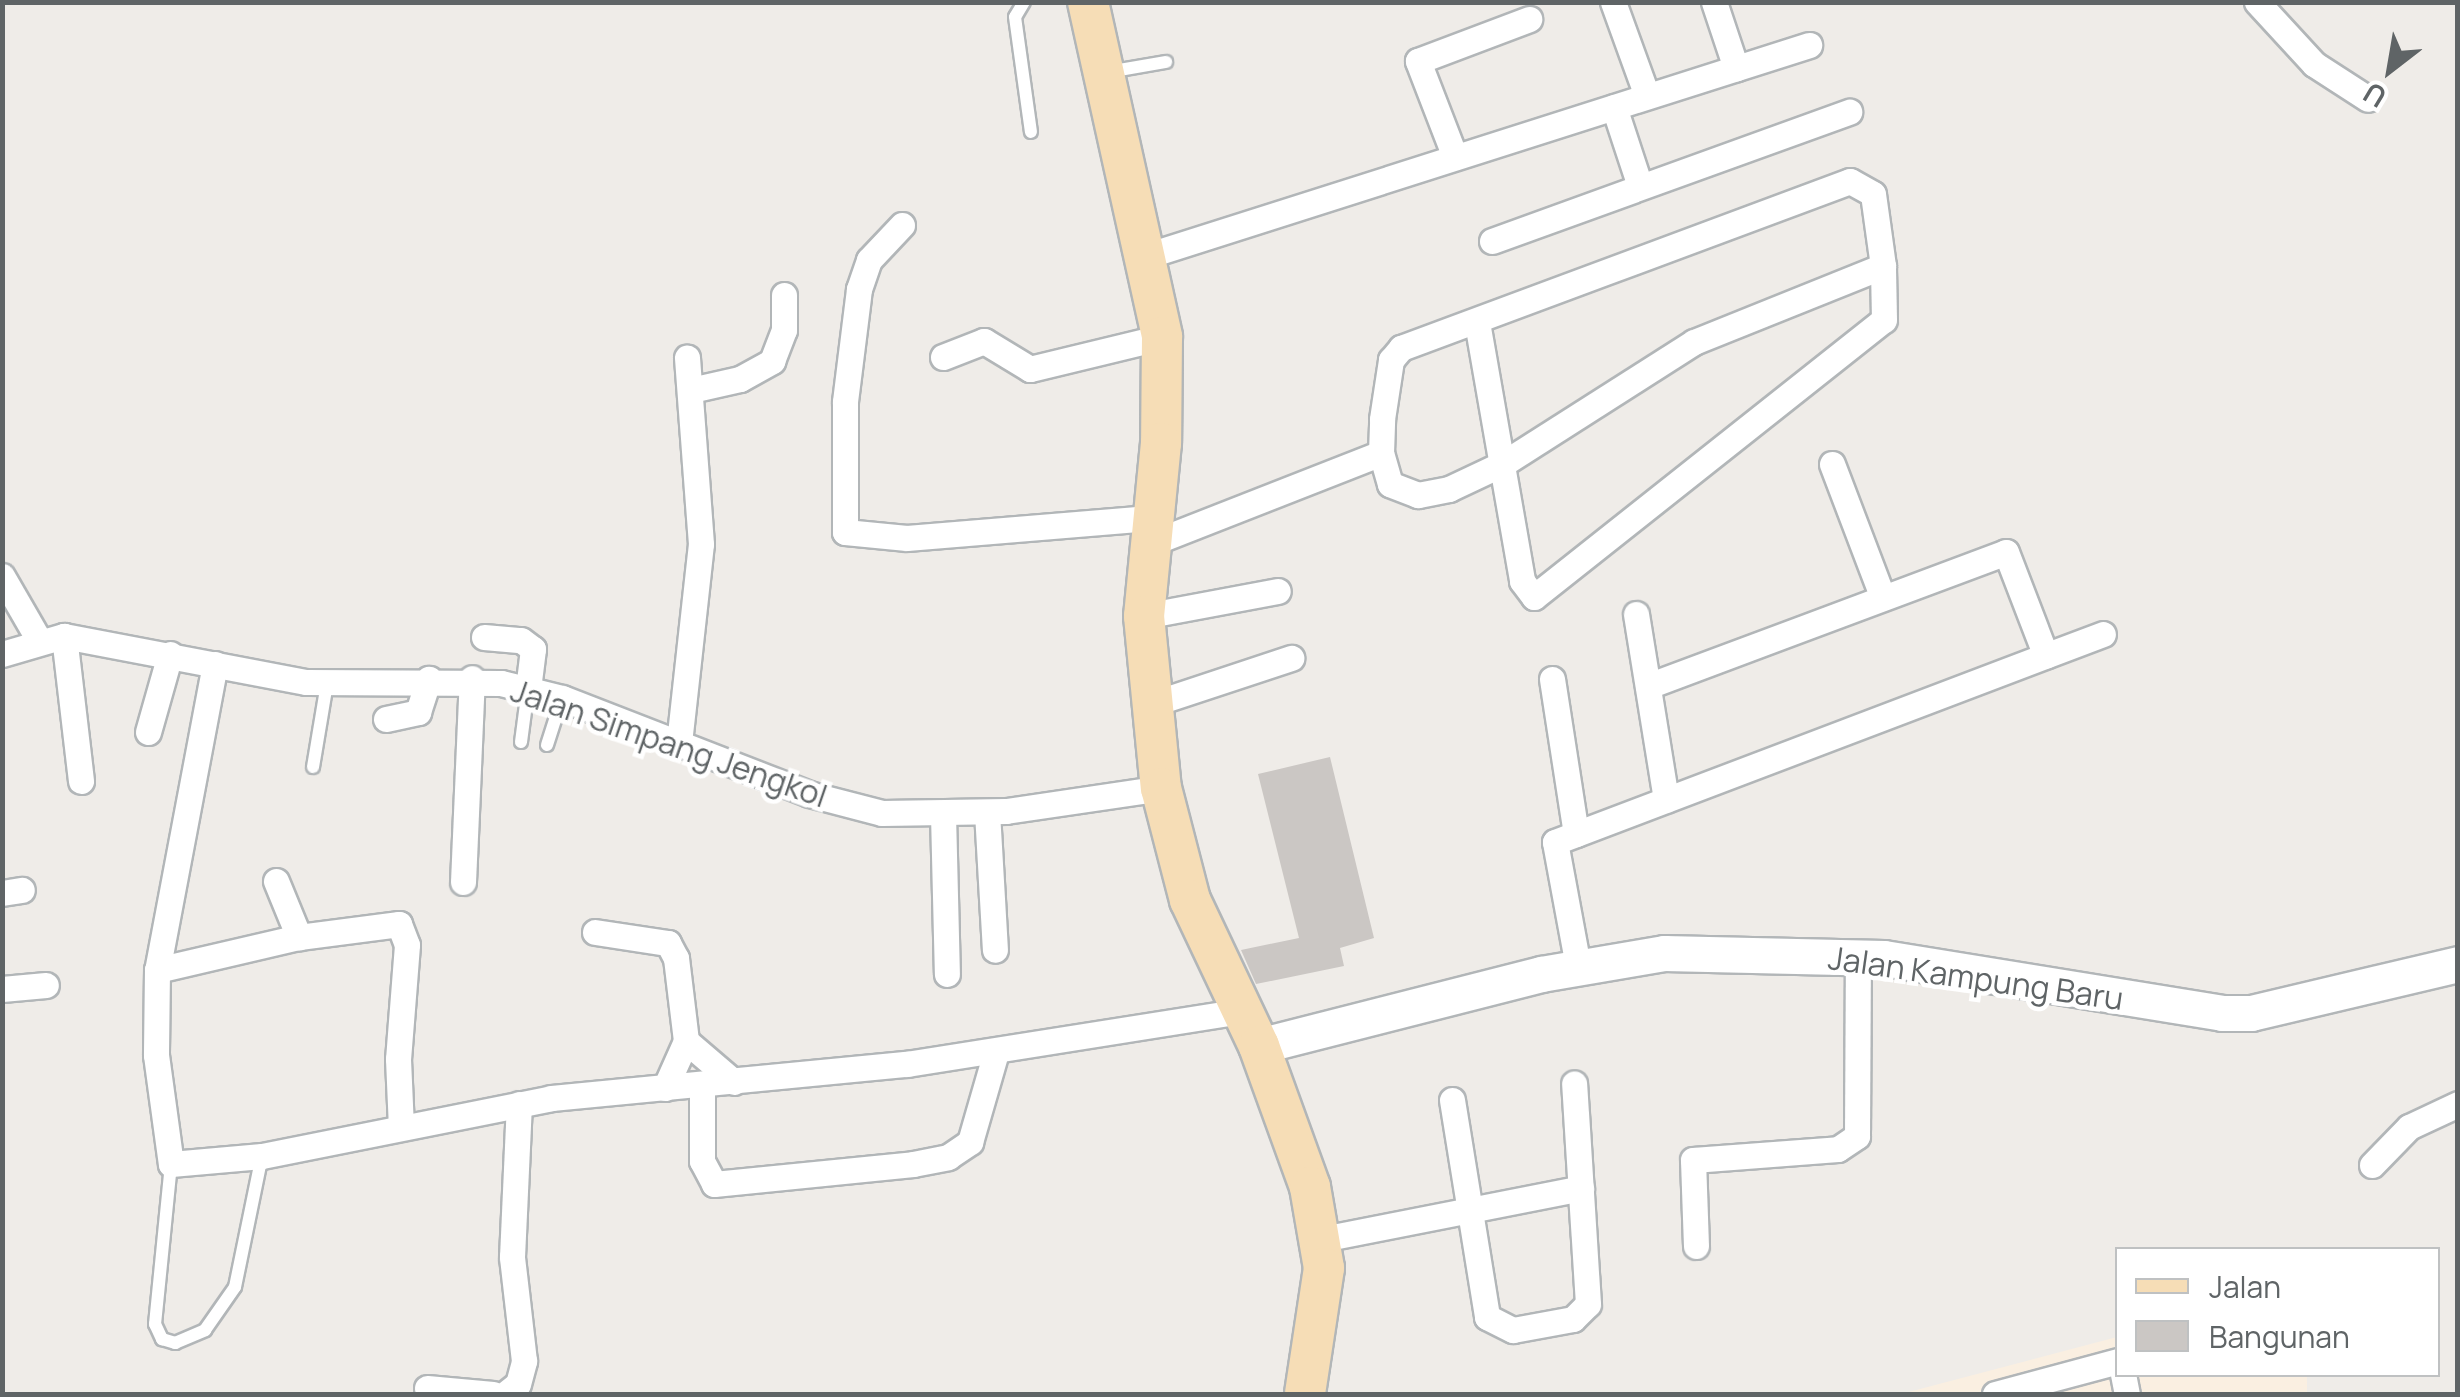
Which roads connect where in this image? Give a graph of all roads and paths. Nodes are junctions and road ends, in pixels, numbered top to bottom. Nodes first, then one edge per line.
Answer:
1 (1024, 2) edge
2 (1088, 2) edge
3 (1613, 2) edge
4 (1714, 2) edge
5 (2257, 2) edge
6 (1529, 19) dead end
7 (1809, 44) dead end
8 (1166, 62) dead end
9 (1736, 68) junction
10 (1100, 73) junction
11 (1647, 96) junction
12 (2368, 99) dead end
13 (1614, 107) junction
14 (1850, 112) dead end
15 (1032, 132) dead end
16 (1455, 157) junction
17 (1640, 186) junction
18 (902, 225) dead end
19 (1492, 241) dead end
20 (1146, 256) junction
21 (1883, 266) junction
22 (784, 294) dead end
23 (1478, 322) junction
24 (1162, 337) junction
25 (943, 357) dead end
26 (688, 358) dead end
27 (691, 390) junction
28 (1381, 453) junction
29 (1504, 463) junction
30 (1832, 464) dead end
31 (1151, 531) junction
32 (2, 576) edge
33 (1278, 591) dead end
34 (1883, 598) junction
35 (1636, 614) dead end
36 (1144, 616) junction
37 (2103, 634) dead end
38 (484, 637) dead end
39 (52, 638) junction
40 (2, 654) edge
41 (170, 654) junction
42 (2046, 656) junction
43 (1291, 658) dead end
44 (215, 664) junction
45 (472, 678) junction
46 (429, 679) junction
47 (1552, 679) dead end
48 (326, 683) junction
49 (1648, 686) junction
50 (528, 689) junction
51 (562, 698) junction
52 (1149, 705) junction
53 (386, 719) dead end
54 (148, 732) dead end
55 (522, 742) dead end
56 (679, 743) junction
57 (546, 745) dead end
58 (312, 767) dead end
59 (81, 781) dead end
60 (1160, 788) junction
61 (1666, 800) junction
62 (987, 812) junction
63 (943, 814) junction
64 (1576, 834) junction
65 (276, 881) dead end
66 (463, 882) dead end
67 (596, 932) dead end
68 (299, 937) junction
69 (995, 950) dead end
70 (1858, 956) junction
71 (2458, 964) edge
72 (1578, 966) junction
73 (157, 970) junction
74 (946, 974) dead end
75 (46, 984) dead end
76 (2, 989) edge
77 (1251, 1028) junction
78 (686, 1041) junction
79 (996, 1052) junction
80 (734, 1082) junction
81 (1574, 1083) dead end
82 (702, 1086) junction
83 (665, 1088) junction
84 (1452, 1100) dead end
85 (519, 1104) junction
86 (2458, 1104) edge
87 (401, 1127) junction
88 (262, 1156) junction
89 (171, 1164) junction
90 (2372, 1165) dead end
91 (1581, 1188) junction
92 (1466, 1206) junction
93 (1322, 1238) junction
94 (1696, 1246) dead end
95 (2115, 1362) edge
96 (427, 1388) dead end
97 (493, 1394) edge
98 (505, 1394) edge
99 (1305, 1394) edge
100 (1995, 1394) edge

1 - 15 lane
2 - 10 main road
3 - 11 street
4 - 9 street
5 - 12 street
6 - 16 street
7 - 9 street
8 - 10 lane
9 - 11 street
10 - 20 main road
11 - 13 street
13 - 16 street
13 - 17 street
14 - 17 street
16 - 20 street
17 - 19 street
18 - 31 street
20 - 24 main road
21 - 23 street
21 - 29 street
21 - 29 street
22 - 27 street
23 - 28 street
23 - 29 street
24 - 25 street
24 - 31 main road
26 - 27 street
27 - 56 street
28 - 29 street
28 - 31 street
30 - 34 street
31 - 36 main road
32 - 39 street
33 - 36 street
34 - 42 street
34 - 49 street
35 - 49 street
36 - 52 main road
37 - 42 street
38 - 50 street
39 - 40 street
39 - 41 street, Jalan Simpang Jengkol
39 - 59 street
41 - 44 street, Jalan Simpang Jengkol
41 - 54 street
42 - 61 street
43 - 52 street
44 - 48 street, Jalan Simpang Jengkol
44 - 73 street
45 - 46 street, Jalan Simpang Jengkol
45 - 50 street, Jalan Simpang Jengkol
45 - 66 street
46 - 48 street, Jalan Simpang Jengkol
46 - 53 street
47 - 64 street
48 - 58 lane
49 - 61 street
50 - 51 street, Jalan Simpang Jengkol
50 - 55 lane
51 - 56 street, Jalan Simpang Jengkol
51 - 57 lane
52 - 60 main road
56 - 63 street, Jalan Simpang Jengkol
60 - 62 street, Jalan Simpang Jengkol
60 - 77 main road
61 - 64 street
62 - 63 street, Jalan Simpang Jengkol
62 - 69 street
63 - 74 street
64 - 72 street
65 - 68 street
67 - 78 street
68 - 73 street
68 - 87 street
70 - 71 street, Jalan Kampung Baru
70 - 72 street, Jalan Kampung Baru
70 - 94 street
72 - 77 street, Jalan Kampung Baru
73 - 89 street
75 - 76 street
77 - 79 street
77 - 93 main road
78 - 80 street
78 - 83 street
79 - 80 street
79 - 82 street
80 - 82 street
81 - 91 street
82 - 83 street
83 - 85 street
84 - 92 street
85 - 87 street
85 - 98 street
86 - 90 street
87 - 88 street
88 - 89 street
88 - 89 lane
91 - 92 street
91 - 92 street
92 - 93 street
93 - 99 main road
95 - 100 street
96 - 97 street

